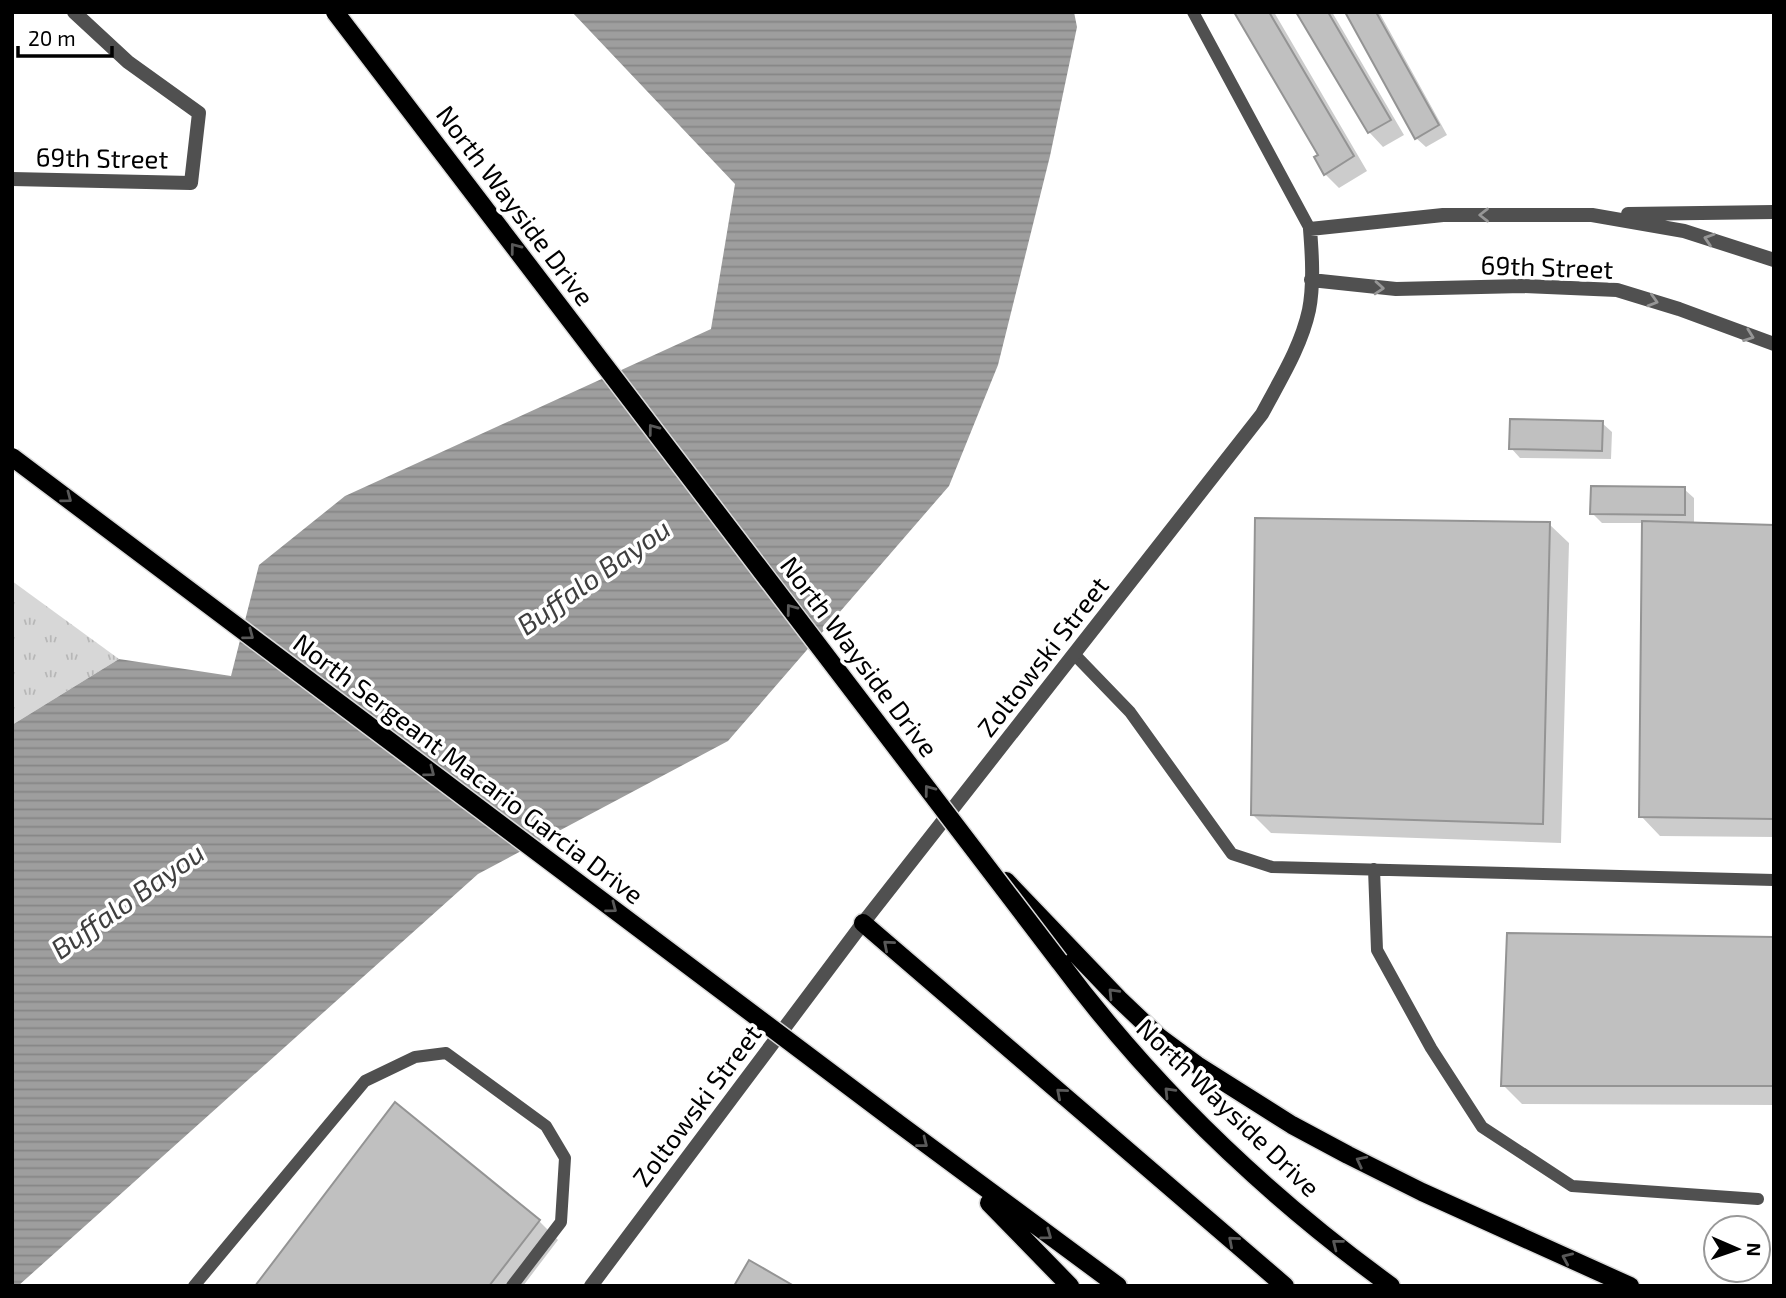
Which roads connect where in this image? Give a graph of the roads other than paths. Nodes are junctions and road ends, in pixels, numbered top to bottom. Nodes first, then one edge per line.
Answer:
1 (75, 12) edge
2 (335, 12) edge
3 (1193, 12) edge
4 (12, 179) edge
5 (1774, 212) edge
6 (1592, 215) junction
7 (1310, 229) junction
8 (1774, 260) edge
9 (1311, 280) junction
10 (1774, 344) edge
11 (12, 457) edge
12 (1074, 654) junction
13 (968, 842) junction
14 (1374, 869) junction
15 (1774, 880) edge
16 (863, 923) junction
17 (952, 1166) junction
18 (1758, 1199) dead end
19 (194, 1286) edge
20 (512, 1286) edge
21 (591, 1286) edge
22 (1070, 1286) edge
23 (1118, 1286) edge
24 (1285, 1286) edge
25 (1391, 1286) edge
26 (1630, 1286) edge

1 - 4 street, 69th Street
13 -> 2 main road, North Wayside Drive, bridge
3 - 7 lane
5 - 6 street
6 -> 7 street, 69th Street
8 -> 6 street, 69th Street
7 - 9 street, Zoltowski Street
9 -> 10 street, 69th Street
9 - 12 street, Zoltowski Street
11 -> 17 main road, North Sergeant Macario Garcia Drive, bridge
12 - 14 lane
12 - 16 street, Zoltowski Street
25 -> 13 main road, North Wayside Drive, bridge
26 -> 13 main road, bridge
14 - 15 lane
14 - 18 lane
16 - 21 street, Zoltowski Street
24 -> 16 main road
17 - 22 main road
17 -> 23 main road
19 - 20 lane

